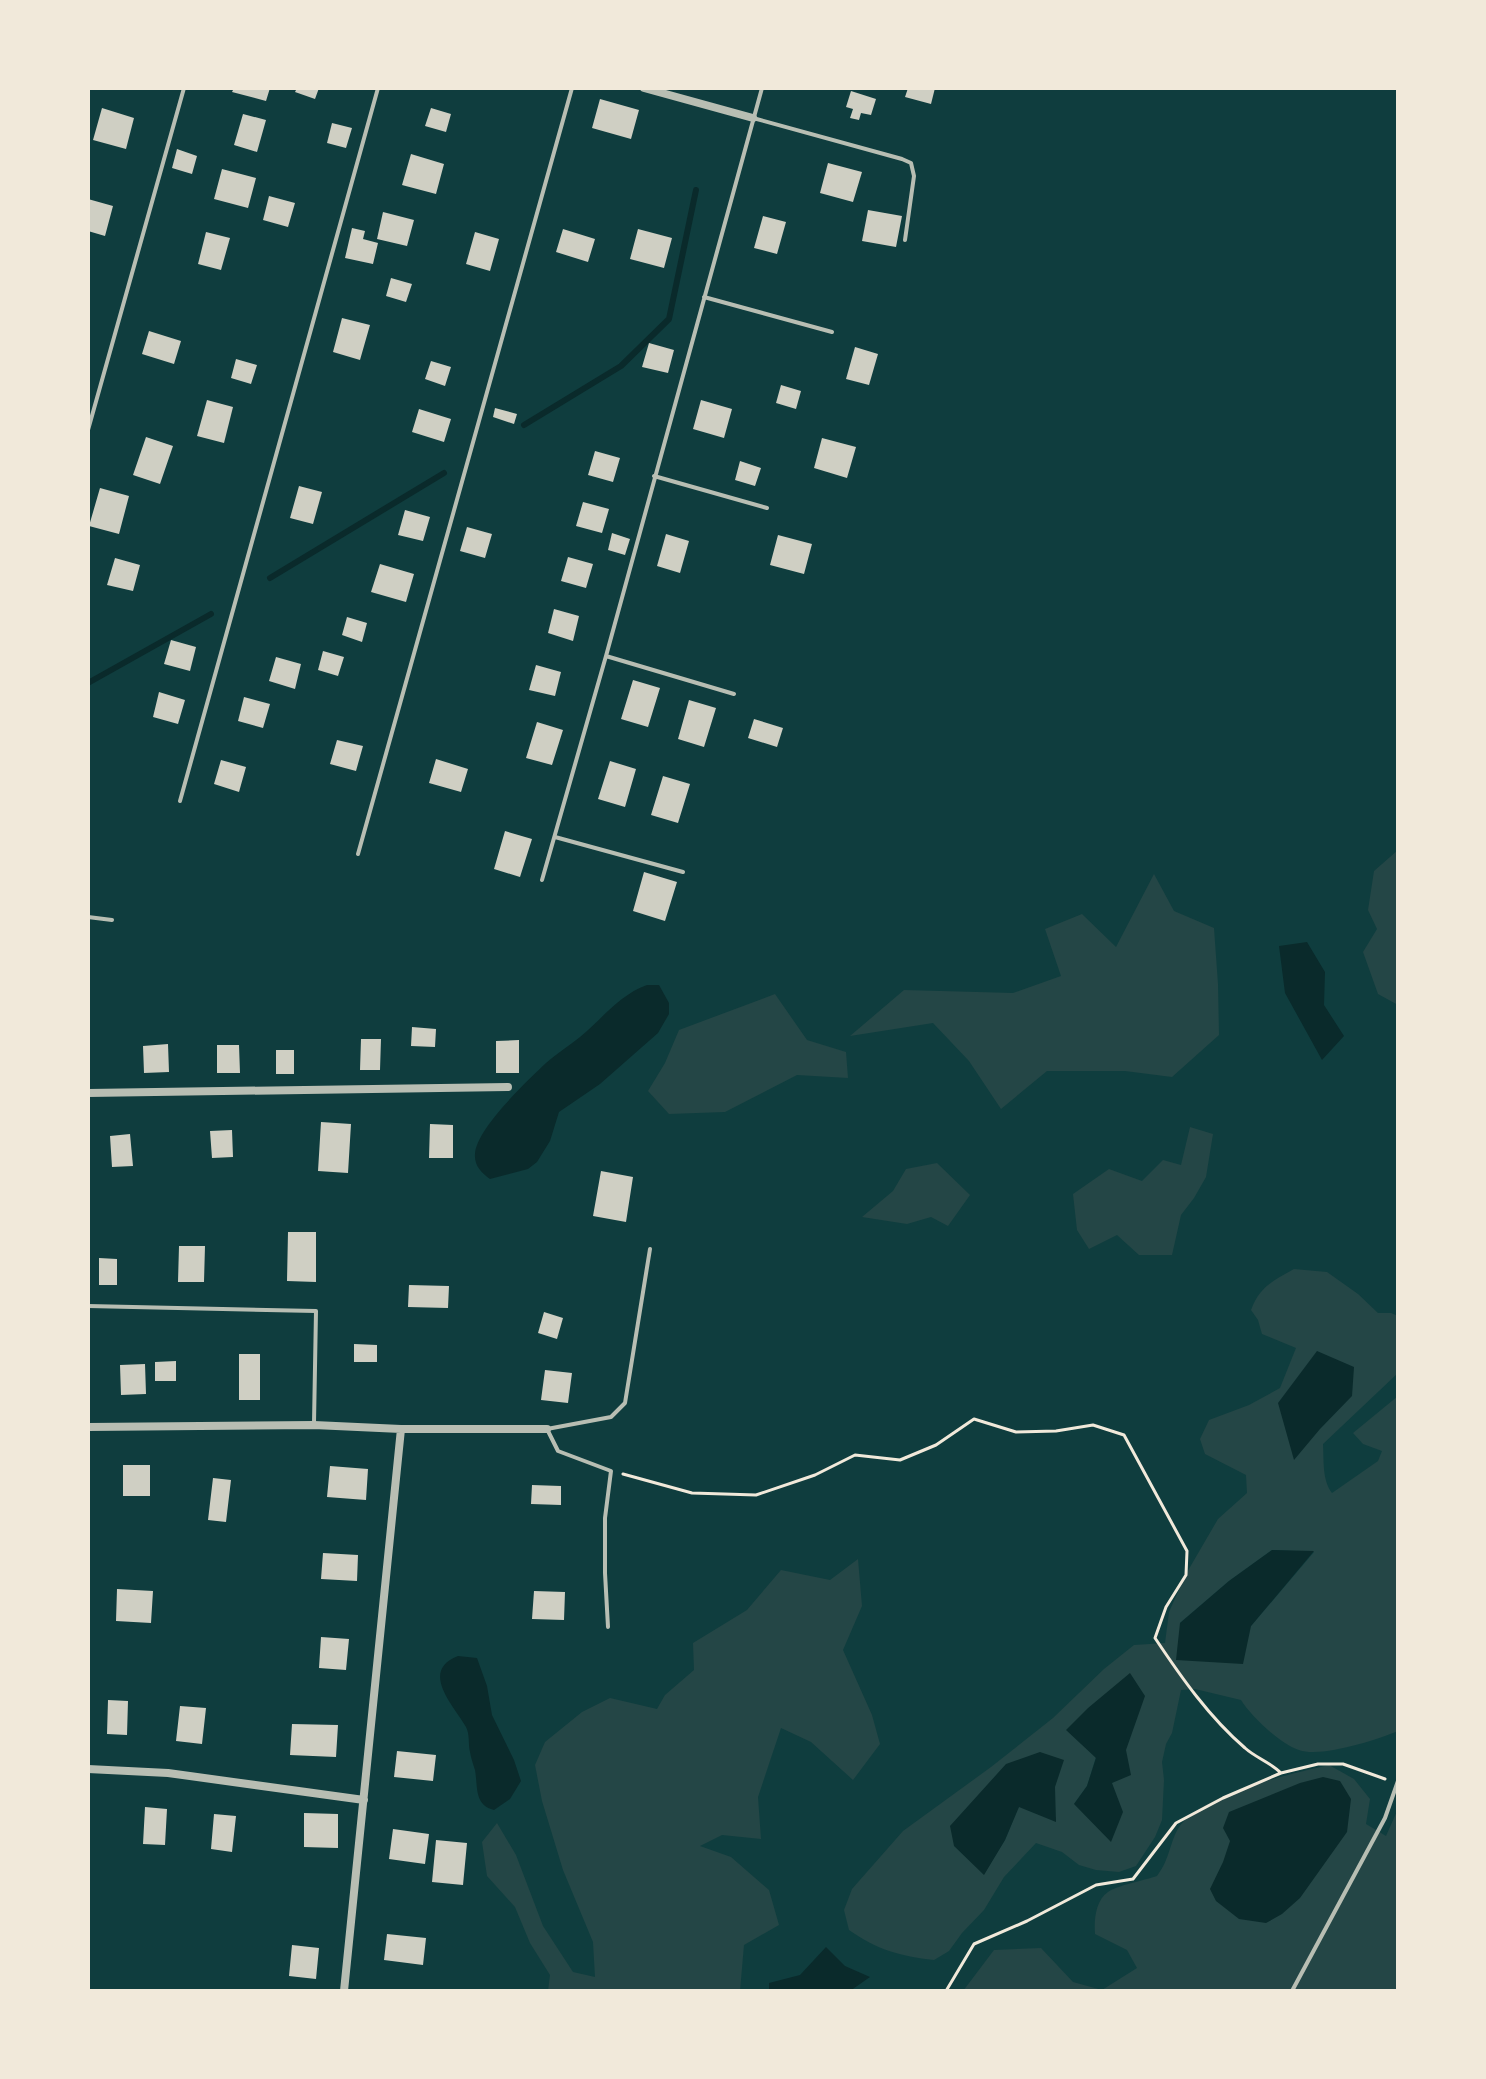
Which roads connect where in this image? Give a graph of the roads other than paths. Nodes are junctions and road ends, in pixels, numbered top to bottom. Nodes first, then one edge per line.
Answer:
1 (184, 88) edge
2 (378, 88) edge
3 (572, 88) edge
4 (644, 88) edge
5 (762, 88) edge
6 (753, 118) junction
7 (905, 240) dead end
8 (704, 297) junction
9 (832, 332) dead end
10 (88, 430) edge
11 (654, 476) junction
12 (767, 508) dead end
13 (606, 656) junction
14 (734, 694) dead end
15 (180, 801) dead end
16 (555, 837) junction
17 (358, 854) dead end
18 (683, 872) dead end
19 (542, 880) dead end
20 (88, 917) edge
21 (112, 920) dead end
22 (508, 1087) dead end
23 (88, 1093) edge
24 (650, 1249) dead end
25 (88, 1306) edge
26 (314, 1425) junction
27 (88, 1427) edge
28 (401, 1429) junction
29 (547, 1429) junction
30 (608, 1627) dead end
31 (88, 1769) edge
32 (1397, 1782) edge
33 (364, 1800) junction
34 (344, 1991) edge
35 (1292, 1991) edge

1 - 10 lane
2 - 15 lane
3 - 17 lane
4 - 6 street
5 - 6 lane
6 - 7 lane
6 - 8 lane
8 - 9 lane
8 - 11 lane
11 - 12 lane
11 - 13 lane
13 - 14 lane
13 - 16 lane
16 - 18 lane
16 - 19 lane
20 - 21 lane
22 - 23 street
24 - 29 lane
25 - 26 lane
26 - 27 street
26 - 28 street
28 - 29 street
28 - 33 street
29 - 30 lane
31 - 33 street
32 - 35 lane
33 - 34 street

